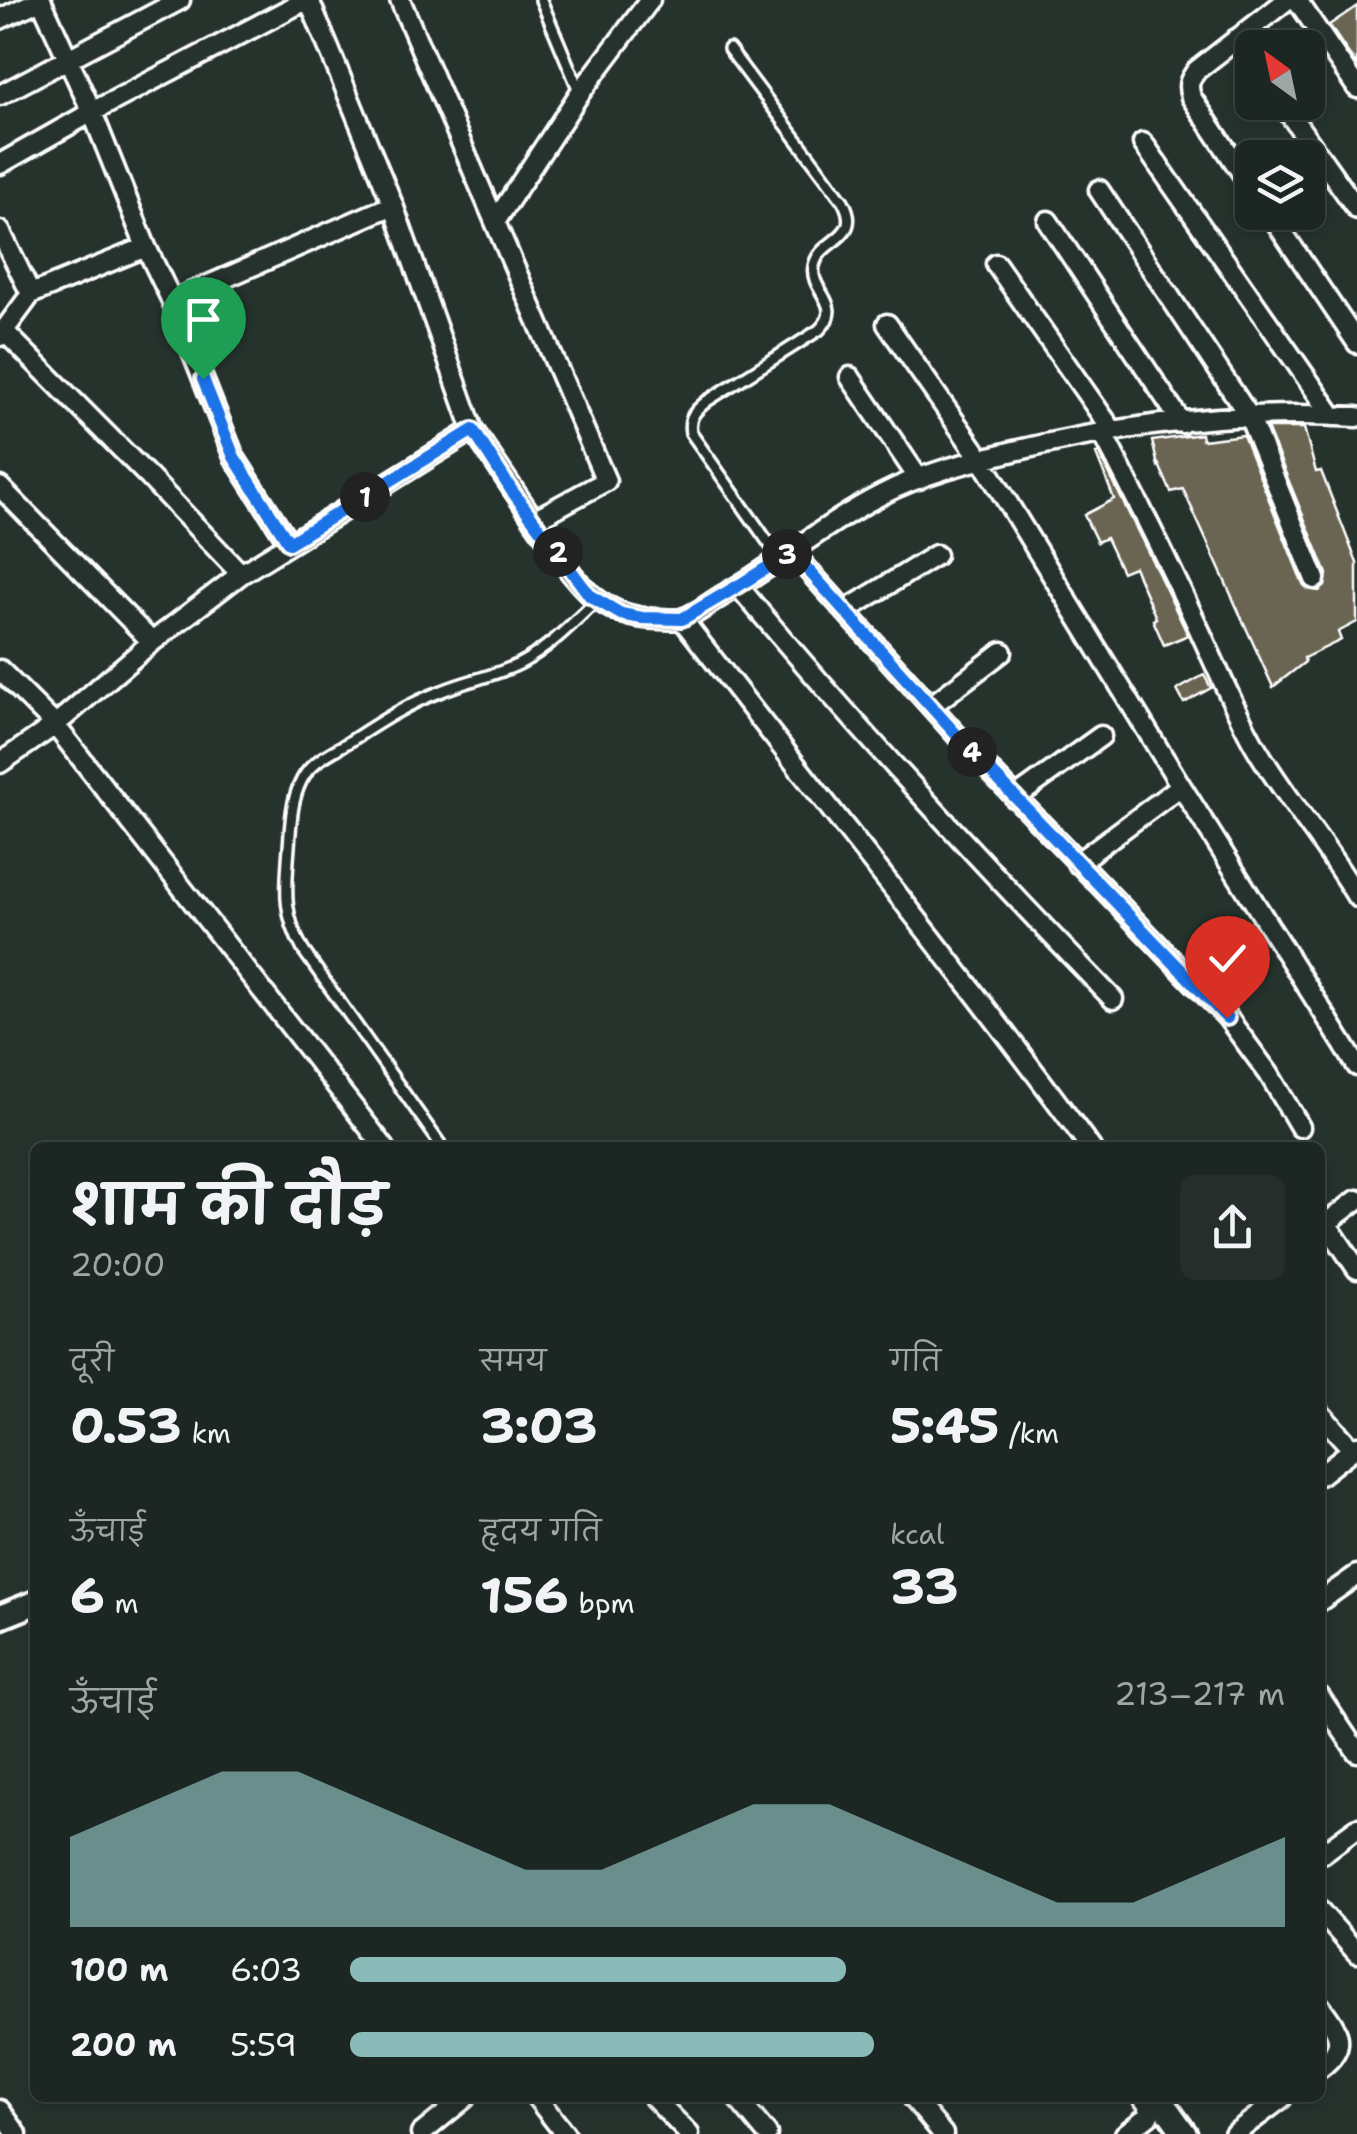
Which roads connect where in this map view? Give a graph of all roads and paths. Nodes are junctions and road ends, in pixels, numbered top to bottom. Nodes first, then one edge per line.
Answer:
1 (41, 0) edge
2 (180, 0) edge
3 (308, 0) edge
4 (400, 0) edge
5 (541, 0) edge
6 (650, 0) edge
7 (1287, 0) edge
8 (1297, 0) edge
9 (1264, 7) edge
10 (0, 19) edge
11 (1244, 30) edge
12 (1235, 40) edge
13 (729, 49) dead end
14 (68, 59) junction
15 (1357, 88) edge
16 (580, 93) junction
17 (0, 95) edge
18 (92, 112) junction
19 (1295, 120) edge
20 (1143, 143) dead end
21 (1235, 163) edge
22 (0, 164) edge
23 (1099, 190) dead end
24 (393, 206) junction
25 (1357, 209) edge
26 (1048, 221) dead end
27 (495, 222) junction
28 (1281, 230) edge
29 (0, 231) edge
30 (146, 247) junction
31 (996, 264) dead end
32 (31, 294) junction
33 (172, 301) junction
34 (887, 324) dead end
35 (2, 334) edge
36 (1357, 343) edge
37 (850, 376) dead end
38 (1249, 416) junction
39 (1333, 416) junction
40 (1357, 418) edge
41 (1182, 422) junction
42 (473, 430) junction
43 (1107, 431) junction
44 (981, 460) junction
45 (919, 479) junction
46 (0, 486) edge
47 (534, 520) junction
48 (289, 543) junction
49 (786, 555) junction
50 (936, 555) dead end
51 (241, 574) junction
52 (1315, 579) dead end
53 (738, 586) junction
54 (598, 600) junction
55 (846, 611) junction
56 (682, 619) junction
57 (152, 642) junction
58 (1002, 652) dead end
59 (0, 670) edge
60 (931, 706) junction
61 (55, 725) junction
62 (1101, 736) dead end
63 (0, 763) edge
64 (1181, 786) junction
65 (1015, 798) junction
66 (1077, 863) junction
67 (1357, 897) edge
68 (1113, 999) dead end
69 (1357, 1066) edge
70 (1300, 1127) dead end
71 (380, 1142) edge
72 (439, 1142) edge
73 (1087, 1142) edge
74 (1357, 1200) edge
75 (1325, 1224) edge
76 (1325, 1228) edge
77 (1357, 1269) edge
78 (1325, 1418) edge
79 (1355, 1447) edge
80 (1325, 1471) edge
81 (1357, 1575) edge
82 (1325, 1597) edge
83 (30, 1605) edge
84 (0, 1617) edge
85 (1325, 1704) edge
86 (1357, 1752) edge
87 (1357, 1828) edge
88 (1325, 1853) edge
89 (1325, 1917) edge
90 (1357, 1952) edge
91 (1325, 2013) edge
92 (1325, 2064) edge
93 (461, 2102) edge
94 (541, 2102) edge
95 (658, 2102) edge
96 (740, 2102) edge
97 (916, 2102) edge
98 (1146, 2102) edge
99 (1161, 2102) edge
100 (1277, 2102) edge
101 (0, 2110) edge
102 (17, 2134) edge
103 (421, 2134) edge
104 (565, 2134) edge
105 (688, 2134) edge
106 (767, 2134) edge
107 (943, 2134) edge
108 (1125, 2134) edge
109 (1185, 2134) edge
110 (1234, 2134) edge

1 - 10 street
1 - 14 street
2 - 14 street
3 - 18 street
3 - 24 street
4 - 27 street
5 - 16 lane
6 - 16 street
7 - 9 street
8 - 15 street
9 - 11 street
12 - 21 street
13 - 49 lane
14 - 17 street
14 - 18 street
16 - 27 street
18 - 22 street
18 - 30 street
19 - 25 street
20 - 39 street
23 - 38 street
24 - 33 street
24 - 42 street
26 - 41 street
27 - 47 street
28 - 36 street
29 - 32 street
30 - 32 street
30 - 33 street
31 - 43 street
32 - 35 street
33 - 48 street
34 - 44 street
35 - 51 street
37 - 45 street
38 - 39 street
38 - 41 street
38 - 52 street
39 - 40 street
41 - 43 street
42 - 47 street
42 - 48 street
43 - 44 street
43 - 67 street
44 - 45 street
44 - 64 street
45 - 49 street
46 - 57 street
47 - 54 street
48 - 51 street
49 - 53 street
49 - 55 street
50 - 55 street
51 - 57 street
53 - 56 street
53 - 68 street
54 - 56 street
54 - 72 lane
55 - 60 street
56 - 73 street
57 - 61 street
58 - 60 street
59 - 61 street
60 - 65 street
61 - 63 street
61 - 71 street
62 - 65 street
64 - 66 street
64 - 69 street
65 - 66 street
66 - 70 street
74 - 75 street
76 - 77 street
78 - 79 street
79 - 80 street
81 - 82 street
83 - 84 street
85 - 86 street
87 - 88 street
89 - 90 street
91 - 92 street
93 - 103 street
94 - 104 street
95 - 105 street
96 - 106 street
97 - 107 street
98 - 108 street
99 - 109 street
100 - 110 street
101 - 102 street

